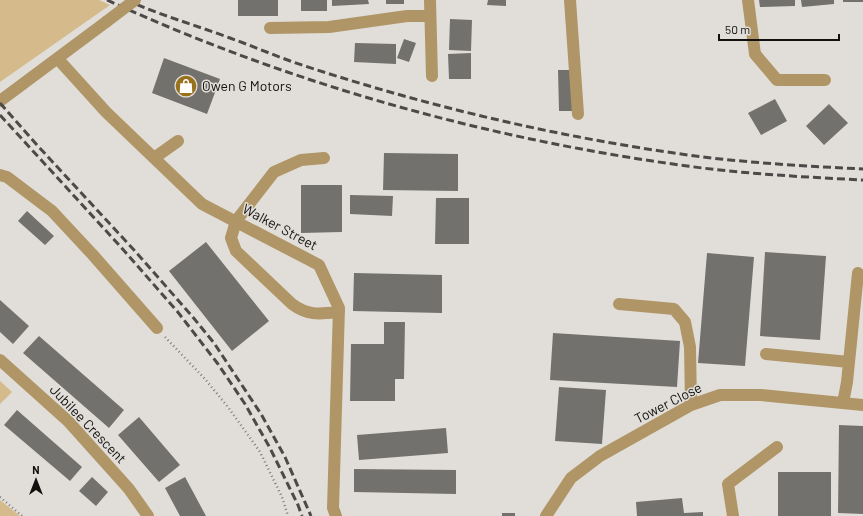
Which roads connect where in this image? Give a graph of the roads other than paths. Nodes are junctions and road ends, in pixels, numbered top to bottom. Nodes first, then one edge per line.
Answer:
1 (135, 0) edge
2 (430, 0) edge
3 (570, 0) edge
4 (748, 0) edge
5 (430, 16) junction
6 (270, 28) dead end
7 (58, 59) junction
8 (432, 76) dead end
9 (825, 80) dead end
10 (0, 101) edge
11 (578, 114) dead end
12 (178, 141) dead end
13 (154, 158) junction
14 (324, 158) dead end
15 (0, 175) edge
16 (236, 221) junction
17 (858, 273) dead end
18 (619, 304) dead end
19 (339, 312) junction
20 (157, 328) road end
21 (766, 354) dead end
22 (0, 360) edge
23 (849, 362) junction
24 (844, 403) junction
25 (691, 405) junction
26 (863, 405) edge
27 (777, 447) dead end
28 (148, 516) edge
29 (336, 516) edge
30 (546, 516) edge
31 (733, 516) edge

1 - 7 street, bridge
2 - 5 street
3 - 11 street
4 - 9 street
5 - 6 street
5 - 8 street
7 - 10 street
7 - 13 street, Walker Street
12 - 13 street
13 - 16 street, Walker Street
14 - 16 street
15 - 20 street
16 - 19 street, Walker Street
16 - 19 street
17 - 23 street
18 - 25 street
19 - 29 street, Walker Street
21 - 23 street
22 - 28 street, Jubilee Crescent
23 - 24 street
24 - 25 street, Tower Close
24 - 26 street, Tower Close
25 - 30 street, Tower Close
27 - 31 street

